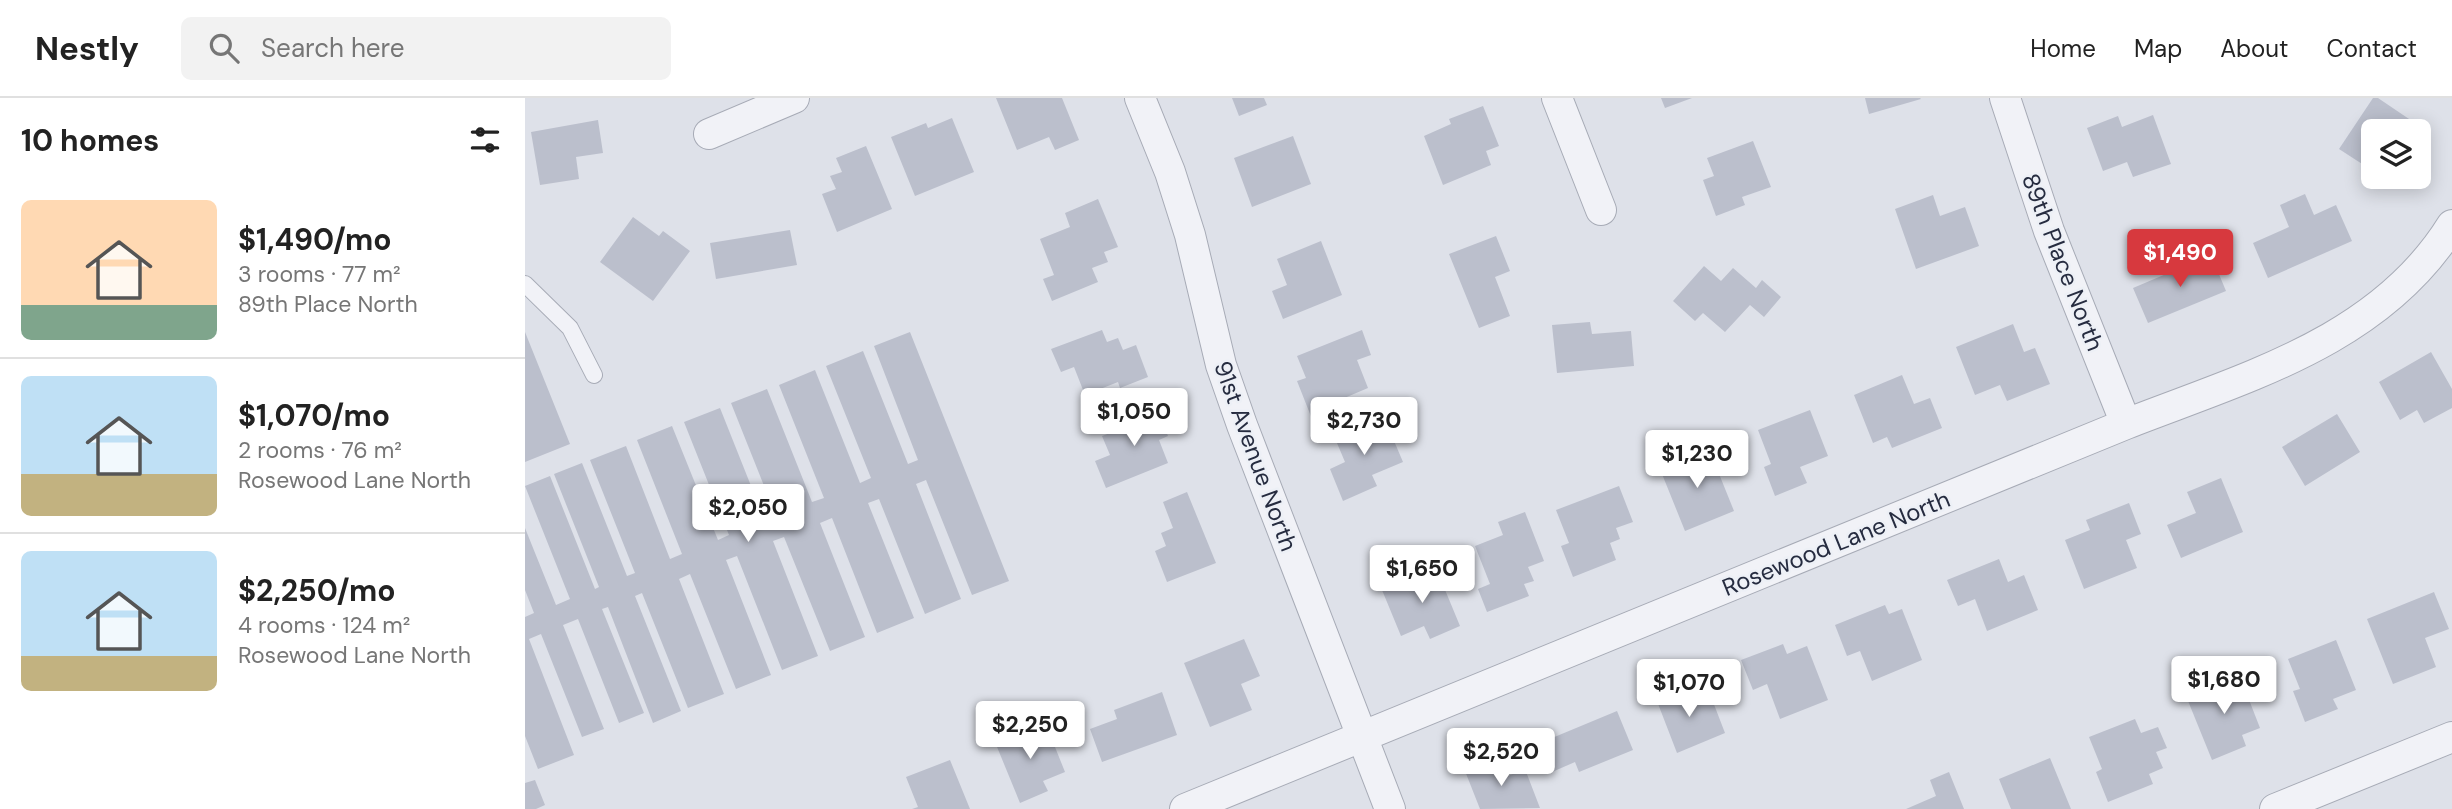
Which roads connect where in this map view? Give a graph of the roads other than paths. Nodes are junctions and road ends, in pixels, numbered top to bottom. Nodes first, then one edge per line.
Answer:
1 (794, 98) edge
2 (1140, 98) edge
3 (1557, 98) edge
4 (2005, 98) edge
5 (709, 134) dead end
6 (1601, 210) dead end
7 (2452, 225) edge
8 (525, 284) edge
9 (594, 375) dead end
10 (2126, 424) junction
11 (1362, 737) junction
12 (2452, 737) edge
13 (1185, 809) edge
14 (1390, 809) edge
15 (2275, 809) edge

1 - 5 street
2 - 11 street, 91st Avenue North
3 - 6 street
4 - 10 street, 89th Place North
7 - 10 street, Rosewood Lane North
8 - 9 lane
10 - 11 street, Rosewood Lane North
11 - 13 street, Rosewood Lane North
11 - 14 street, 91st Avenue North
12 - 15 street

